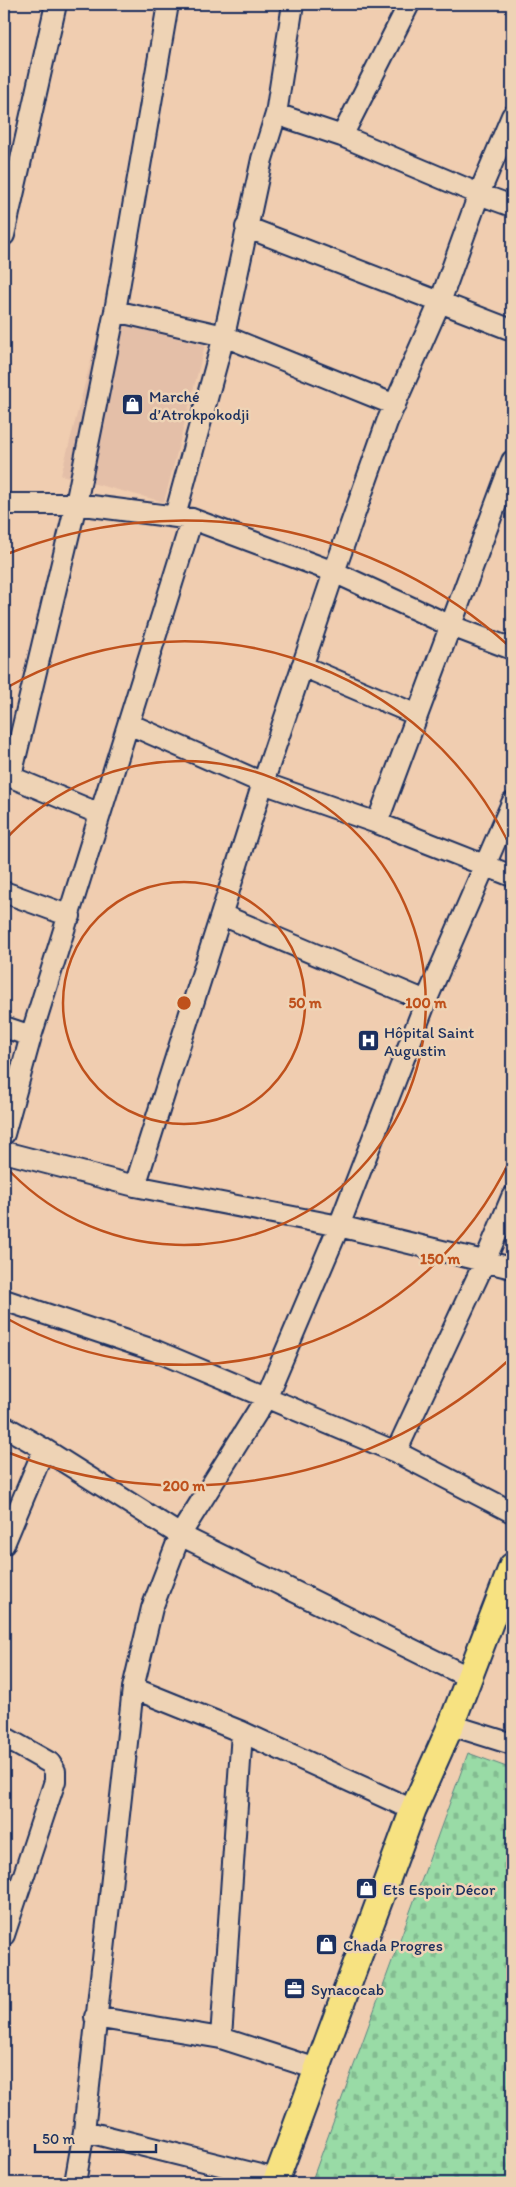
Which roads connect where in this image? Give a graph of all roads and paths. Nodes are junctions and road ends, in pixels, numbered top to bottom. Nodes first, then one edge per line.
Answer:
1 (56, 4) edge
2 (168, 4) edge
3 (293, 4) edge
4 (408, 4) edge
5 (276, 114) junction
6 (512, 116) edge
7 (342, 136) junction
8 (479, 194) junction
9 (512, 206) edge
10 (246, 227) junction
11 (4, 235) edge
12 (440, 302) junction
13 (115, 311) junction
14 (512, 330) edge
15 (224, 336) junction
16 (394, 405) junction
17 (510, 472) edge
18 (4, 504) edge
19 (76, 504) junction
20 (184, 517) junction
21 (334, 572) junction
22 (449, 626) junction
23 (512, 649) edge
24 (302, 666) junction
25 (417, 714) junction
26 (129, 724) junction
27 (7, 775) edge
28 (263, 783) junction
29 (512, 803) edge
30 (100, 814) junction
31 (377, 823) junction
32 (485, 864) junction
33 (512, 876) edge
34 (4, 892) edge
35 (222, 915) junction
36 (70, 916) junction
37 (426, 1001) junction
38 (4, 1027) edge
39 (31, 1036) junction
40 (4, 1134) edge
41 (4, 1152) edge
42 (135, 1186) junction
43 (512, 1197) edge
44 (339, 1226) junction
45 (485, 1262) junction
46 (512, 1268) edge
47 (4, 1300) edge
48 (266, 1398) junction
49 (4, 1426) edge
50 (44, 1449) junction
51 (396, 1452) junction
52 (512, 1512) edge
53 (180, 1536) junction
54 (4, 1544) edge
55 (512, 1566) edge
56 (470, 1678) junction
57 (133, 1688) junction
58 (451, 1725) junction
59 (242, 1732) junction
60 (4, 1737) edge
61 (512, 1744) edge
62 (413, 1810) junction
63 (9, 1904) edge
64 (4, 1936) edge
65 (95, 2017) junction
66 (221, 2038) junction
67 (317, 2069) junction
68 (84, 2131) junction
69 (276, 2181) edge
70 (75, 2183) edge

1 - 11 street
2 - 13 street
3 - 5 street
4 - 7 street
5 - 7 street
5 - 10 street
6 - 8 street
7 - 8 street
8 - 9 street
8 - 12 street
10 - 12 street
10 - 15 street
12 - 14 street
12 - 16 street
13 - 15 street
13 - 19 street
15 - 16 street
15 - 20 street
16 - 21 street
17 - 22 street
18 - 19 street
19 - 20 street
19 - 27 street
20 - 21 street
20 - 26 street
21 - 22 street
21 - 24 street
22 - 23 street
22 - 25 street
24 - 25 street
24 - 28 street
25 - 31 street
26 - 28 street
26 - 30 street
27 - 30 street
28 - 31 street
28 - 35 street
29 - 32 street
30 - 36 street
31 - 32 street
32 - 33 street
32 - 37 street
34 - 36 street
35 - 37 street
35 - 42 street
36 - 39 street
37 - 44 street
38 - 39 street
39 - 40 street
41 - 42 street
42 - 44 street
43 - 45 street
44 - 45 street
44 - 48 street
45 - 46 street
45 - 51 street
47 - 48 street
48 - 51 street
48 - 53 street
49 - 50 street
50 - 53 street
50 - 54 street
51 - 52 street
53 - 56 street
53 - 57 street
55 - 56 main road
56 - 58 main road
57 - 59 street
57 - 65 street
58 - 61 street
58 - 62 main road
59 - 62 street
59 - 66 street
60 - 63 street
62 - 67 main road
63 - 64 street
65 - 66 street
65 - 68 street
66 - 67 street
67 - 69 main road
68 - 69 street
68 - 70 street

